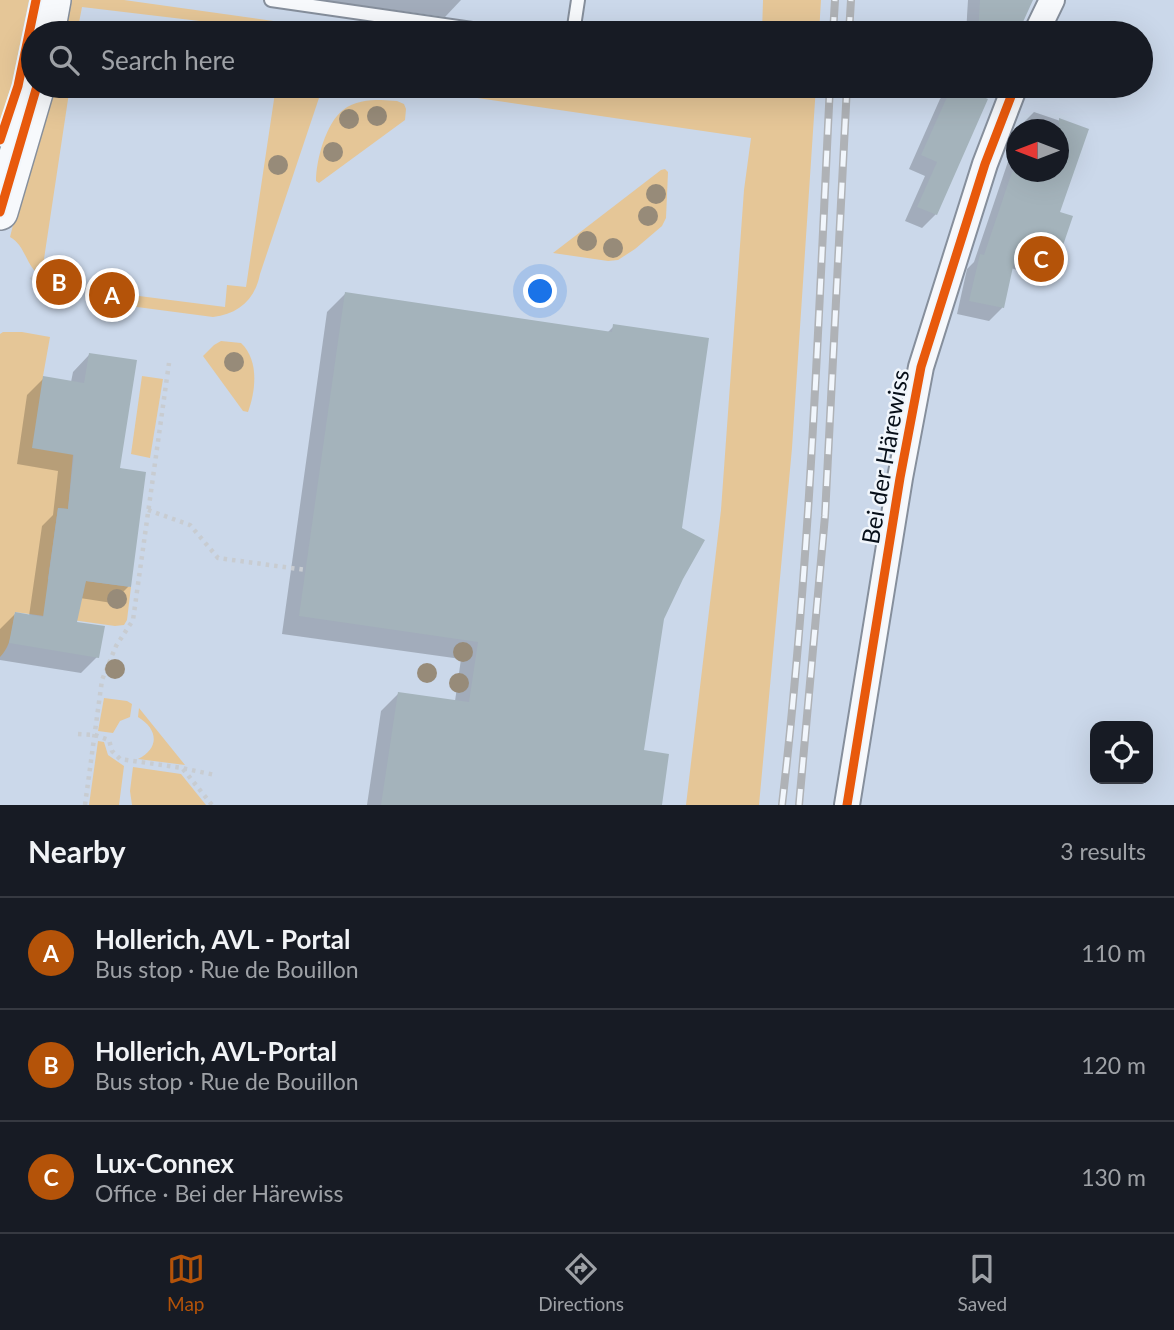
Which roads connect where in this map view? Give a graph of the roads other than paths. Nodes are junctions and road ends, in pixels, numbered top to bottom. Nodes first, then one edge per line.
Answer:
1 (53, 0) edge
2 (271, 0) edge
3 (578, 0) edge
4 (1052, 0) edge
5 (49, 21) edge
6 (417, 21) edge
7 (575, 21) edge
8 (1042, 21) edge
9 (33, 98) edge
10 (1010, 98) edge
11 (0, 212) edge
12 (847, 805) edge

1 - 5 street
2 - 6 lane
3 - 7 lane
4 - 8 street
9 - 11 street
10 - 12 street, Bei der Härewiss

